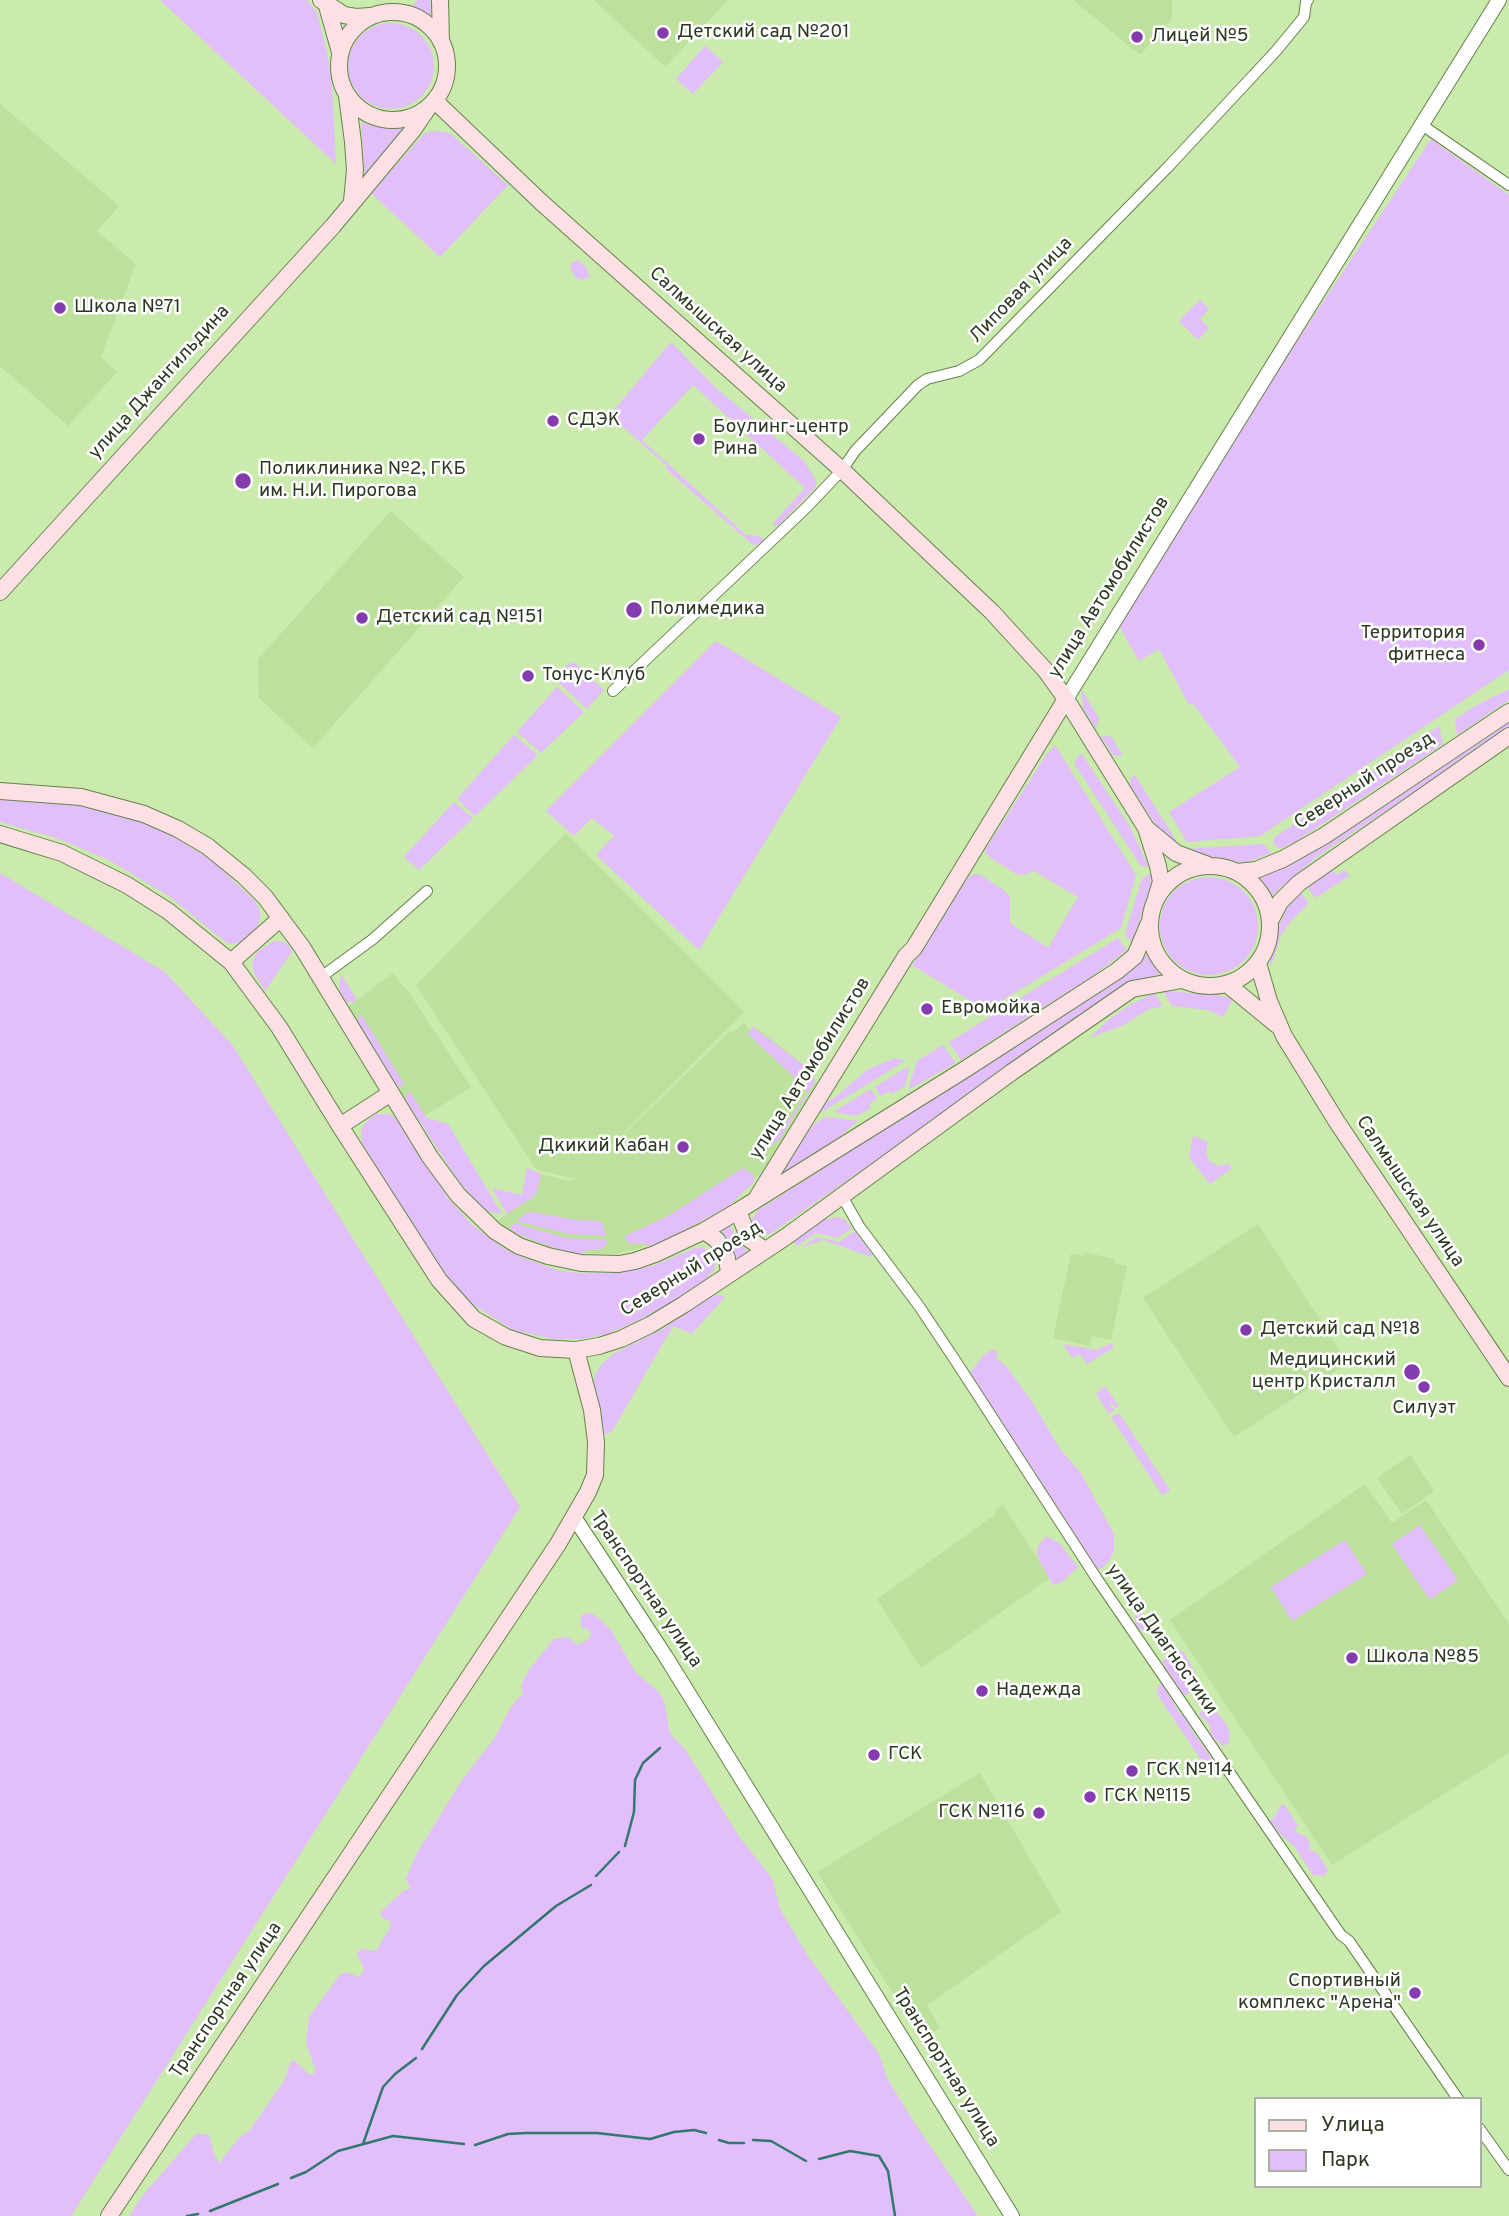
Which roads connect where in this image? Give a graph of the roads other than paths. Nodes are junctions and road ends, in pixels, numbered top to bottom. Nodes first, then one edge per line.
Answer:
1 (407, 0) edge
2 (440, 0) edge
3 (1308, 0) edge
4 (1499, 0) edge
5 (324, 3) edge
6 (395, 12) junction
7 (372, 16) junction
8 (441, 42) junction
9 (340, 52) junction
10 (347, 96) junction
11 (431, 104) junction
12 (1422, 125) junction
13 (1509, 185) edge
14 (352, 203) junction
15 (842, 470) junction
16 (0, 592) edge
17 (613, 691) dead end
18 (1066, 699) junction
19 (1509, 712) edge
20 (1509, 736) edge
21 (0, 791) edge
22 (1146, 828) junction
23 (0, 834) edge
24 (1210, 866) junction
25 (1237, 872) junction
26 (427, 891) dead end
27 (1156, 898) junction
28 (281, 918) junction
29 (1270, 921) junction
30 (1149, 923) junction
31 (231, 962) junction
32 (1258, 963) junction
33 (321, 977) junction
34 (1182, 980) junction
35 (1227, 984) junction
36 (1279, 1027) junction
37 (391, 1093) junction
38 (340, 1126) junction
39 (842, 1196) junction
40 (757, 1198) junction
41 (737, 1211) junction
42 (704, 1231) junction
43 (765, 1250) junction
44 (729, 1274) junction
45 (576, 1350) junction
46 (1509, 1378) edge
47 (574, 1517) junction
48 (1457, 2097) edge
49 (1481, 2132) edge
50 (1509, 2171) edge
51 (109, 2216) edge
52 (1012, 2216) edge

1 - 6 main road
2 - 8 main road
3 - 15 street, Липовая улица
4 - 12 street, улица Автомобилистов
5 - 7 main road
5 - 9 main road
6 - 7 main road
6 - 8 main road
7 - 9 main road
8 - 11 main road
9 - 10 main road
10 - 11 main road
10 - 14 main road
11 - 14 main road, улица Джангильдина
11 - 15 main road, Салмышская улица
12 - 13 street
12 - 18 street, улица Автомобилистов
14 - 16 main road, улица Джангильдина
15 - 17 street, Липовая улица
15 - 18 main road, Салмышская улица
18 - 22 main road, Салмышская улица
18 - 40 main road, улица Автомобилистов
19 - 25 main road, Северный проезд
20 - 29 main road
21 - 28 main road, Северный проезд
22 - 24 main road
22 - 27 main road
23 - 31 main road, Северный проезд
24 - 25 main road
24 - 27 main road
25 - 29 main road
26 - 33 street
27 - 30 main road
28 - 31 main road
28 - 33 main road, Северный проезд
29 - 32 main road
30 - 34 main road
30 - 40 main road, Северный проезд
31 - 38 main road, Северный проезд
32 - 35 main road
32 - 36 main road
33 - 37 main road, Северный проезд
34 - 35 main road
34 - 39 main road, Северный проезд
35 - 36 main road
36 - 46 main road, Салмышская улица
37 - 38 main road
37 - 42 main road, Северный проезд
38 - 45 main road, Северный проезд
39 - 43 main road, Северный проезд
39 - 48 street, улица Диагностики
40 - 41 main road, Северный проезд
41 - 42 main road, Северный проезд
41 - 43 main road
42 - 44 main road
43 - 44 main road, Северный проезд
44 - 45 main road, Северный проезд
45 - 47 main road
47 - 51 main road, Транспортная улица
47 - 52 street, Транспортная улица
49 - 50 street

